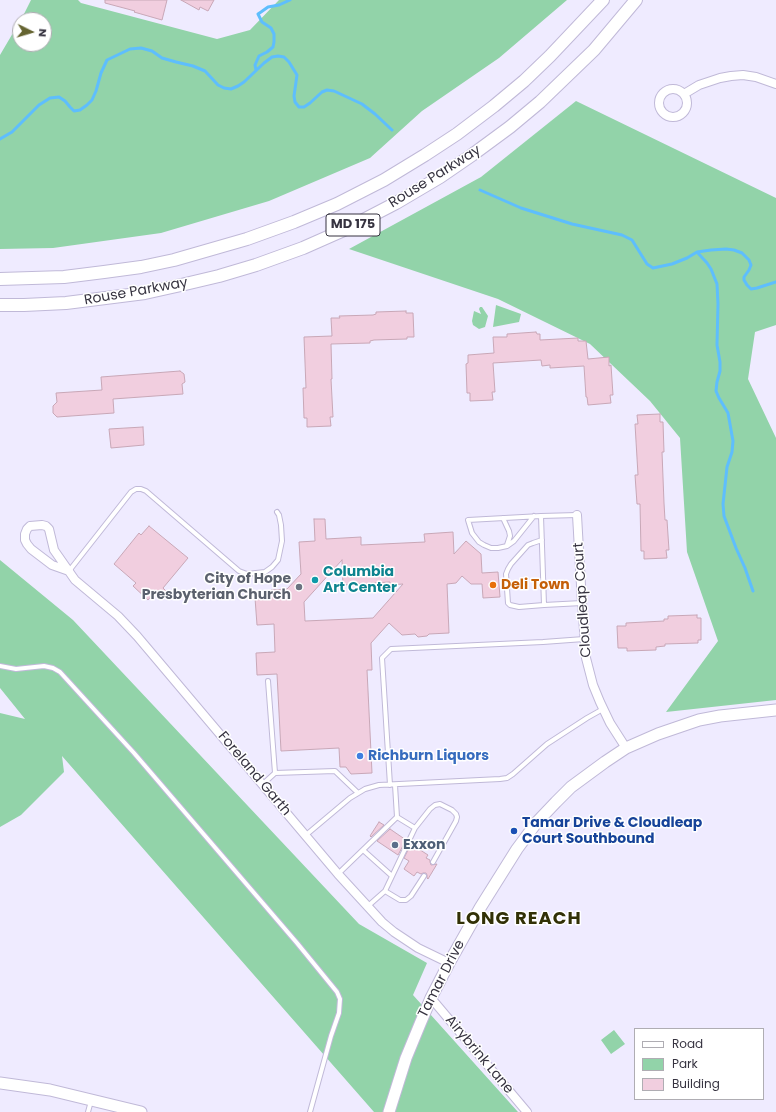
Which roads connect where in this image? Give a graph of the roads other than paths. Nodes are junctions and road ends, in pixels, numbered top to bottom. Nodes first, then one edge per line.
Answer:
1 (603, 0) edge
2 (636, 0) edge
3 (776, 84) edge
4 (684, 94) dead end
5 (0, 279) edge
6 (0, 305) edge
7 (277, 512) dead end
8 (577, 515) joint
9 (534, 516) junction
10 (541, 516) junction
11 (503, 518) junction
12 (542, 540) junction
13 (507, 546) junction
14 (69, 571) junction
15 (582, 603) junction
16 (544, 605) junction
17 (584, 639) junction
18 (0, 666) edge
19 (268, 681) dead end
20 (603, 709) junction
21 (776, 710) edge
22 (626, 748) junction
23 (275, 773) junction
24 (263, 784) junction
25 (390, 785) junction
26 (395, 785) junction
27 (358, 793) junction
28 (396, 817) junction
29 (415, 828) junction
30 (306, 835) junction
31 (363, 850) junction
32 (433, 862) dead end
33 (338, 874) junction
34 (392, 876) junction
35 (424, 876) dead end
36 (385, 891) junction
37 (368, 906) junction
38 (449, 963) junction
39 (431, 998) junction
40 (0, 1083) edge
41 (91, 1100) junction
42 (88, 1112) edge
43 (141, 1112) edge
44 (310, 1112) edge
45 (389, 1112) edge
46 (527, 1112) edge

1 - 5 main road, Rouse Parkway / MD 175
2 - 6 main road, Rouse Parkway / MD 175
3 - 4 street
7 - 14 lane
8 - 10 lane
8 - 15 street, Cloudleap Court
9 - 10 lane
9 - 11 lane
9 - 13 lane
10 - 12 lane
11 - 13 lane
11 - 13 lane
12 - 16 lane
12 - 16 lane
14 - 14 street, Foreland Garth
14 - 24 street, Foreland Garth
15 - 16 lane
15 - 17 street, Cloudleap Court
17 - 20 street, Cloudleap Court
17 - 25 lane
18 - 44 lane
19 - 23 lane
20 - 22 street, Cloudleap Court
20 - 26 lane
21 - 22 street, Tamar Drive
22 - 38 street, Tamar Drive
23 - 24 lane
23 - 27 lane
24 - 30 street, Foreland Garth
25 - 26 lane
25 - 27 lane
26 - 28 lane
27 - 30 lane
28 - 29 lane
28 - 31 lane
29 - 32 lane
29 - 34 lane
30 - 33 street, Foreland Garth
31 - 33 lane
31 - 34 lane
33 - 37 street, Foreland Garth
34 - 36 lane
35 - 36 lane
36 - 37 lane
37 - 38 street, Foreland Garth
38 - 39 street, Tamar Drive
39 - 45 street, Tamar Drive
39 - 46 street, Airybrink Lane
40 - 41 street
41 - 42 lane
41 - 43 street

